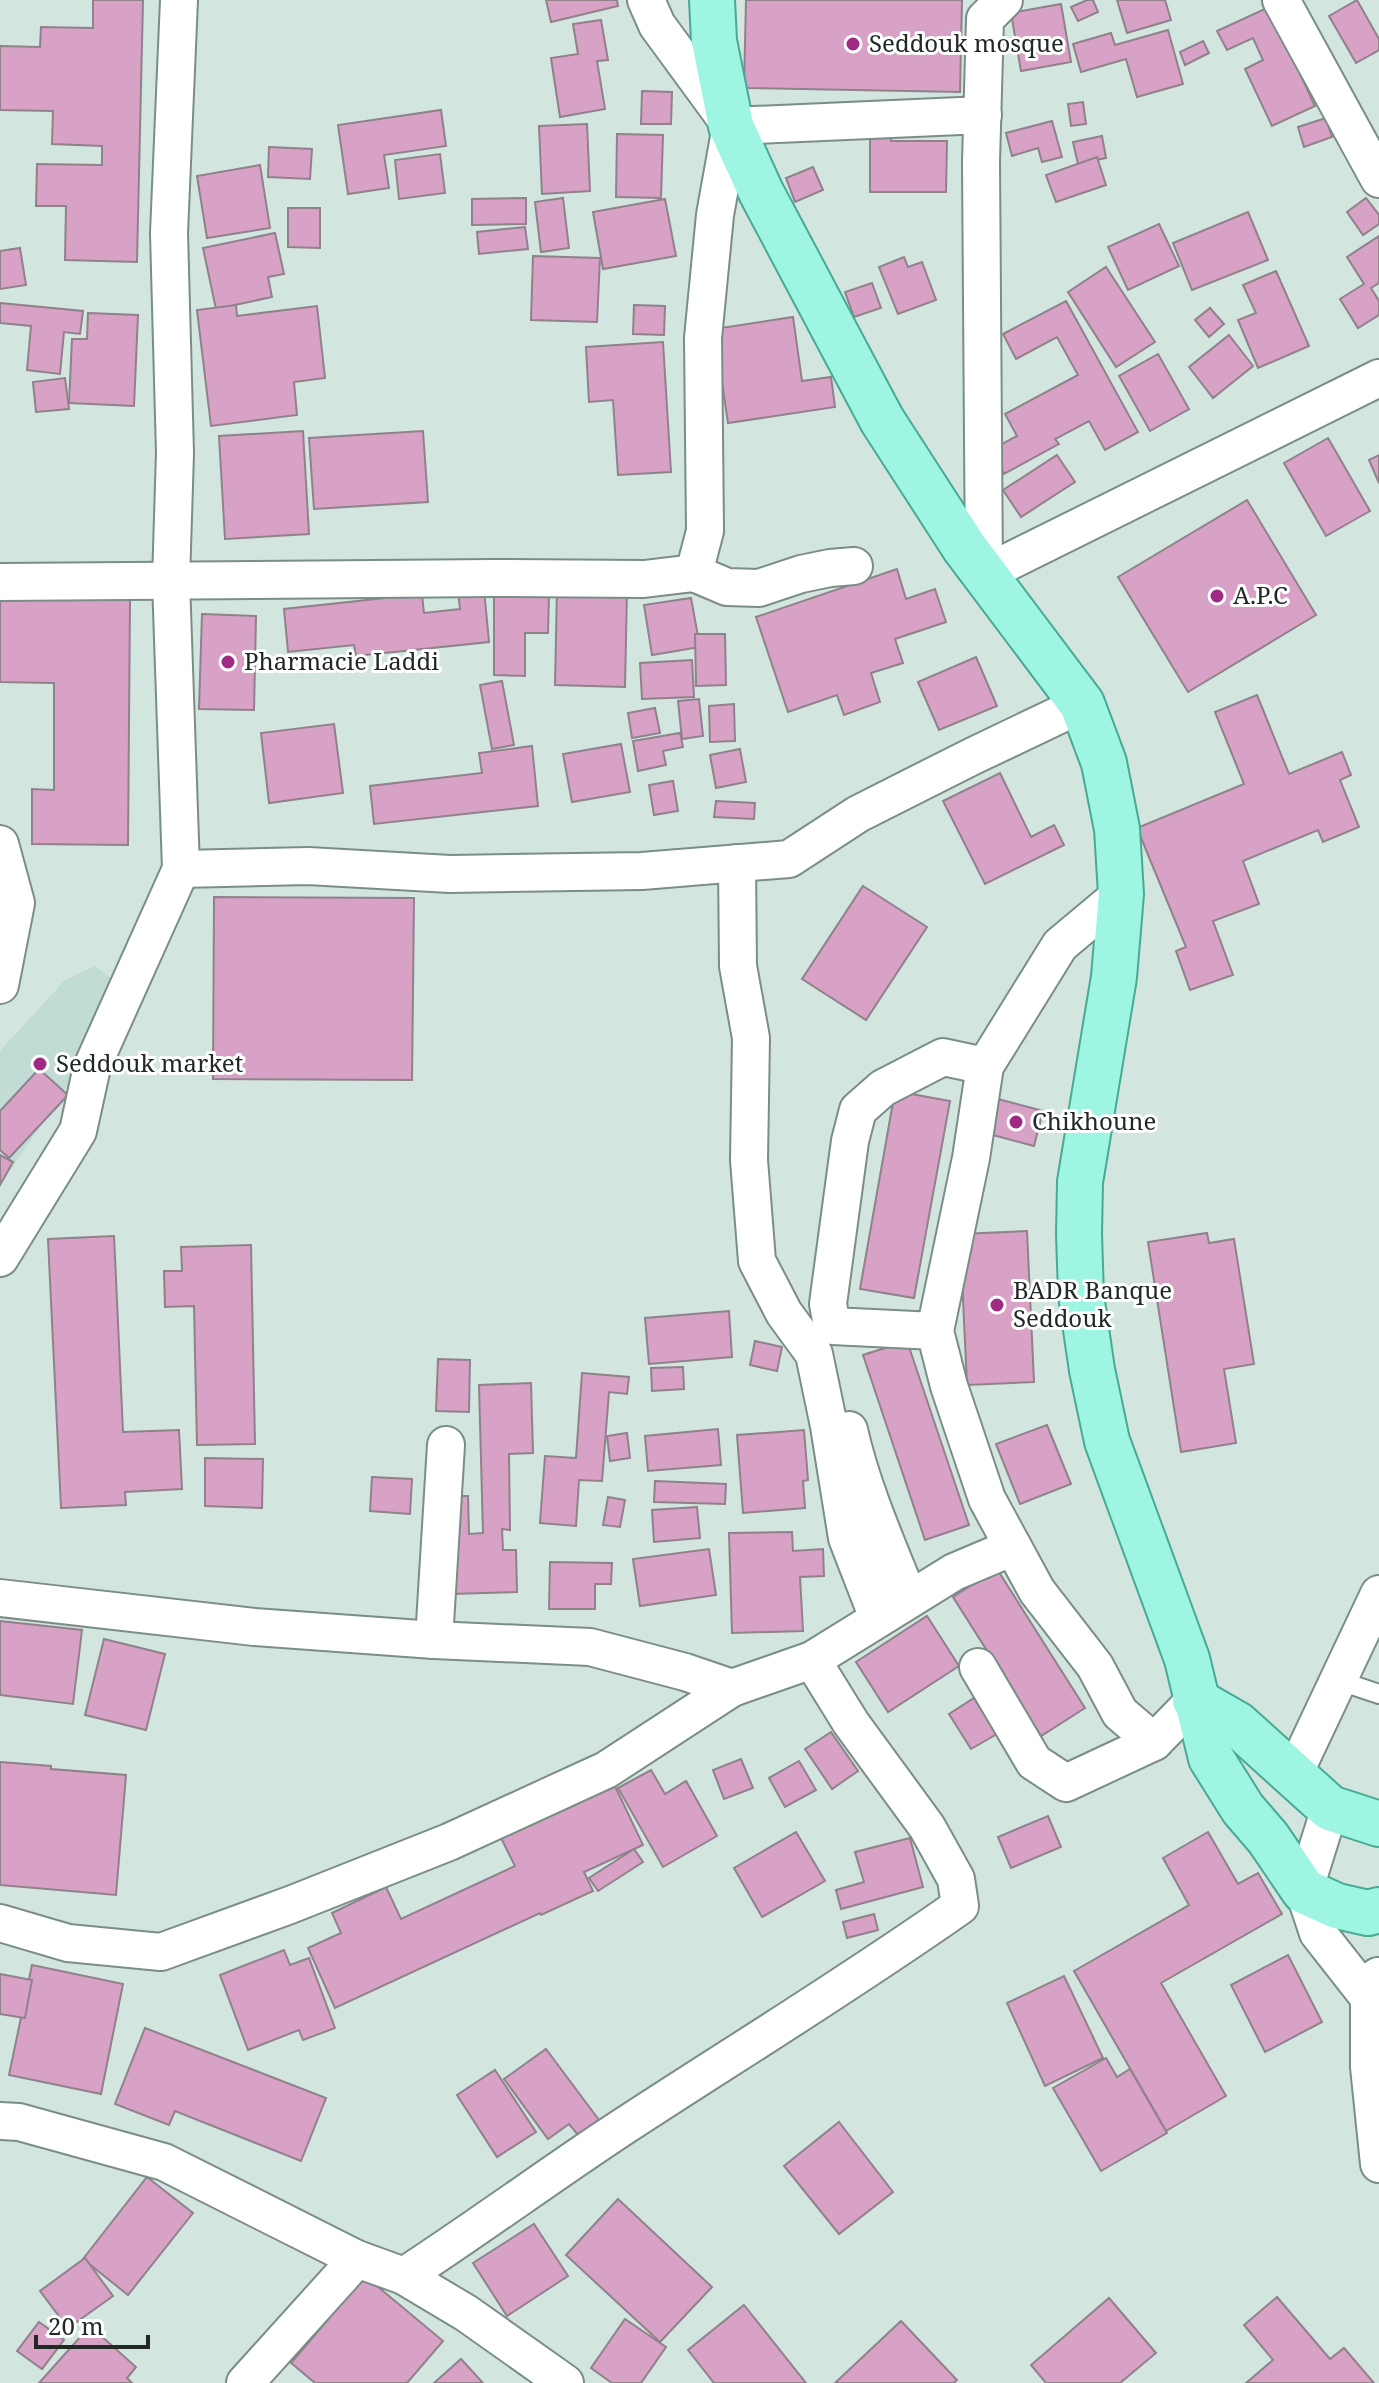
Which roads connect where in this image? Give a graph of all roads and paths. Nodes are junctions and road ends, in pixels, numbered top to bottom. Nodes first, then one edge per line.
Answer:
1 (179, 0) edge
2 (646, 0) edge
3 (712, 0) edge
4 (1281, 0) edge
5 (991, 6) edge
6 (983, 115) junction
7 (731, 126) junction
8 (1379, 179) edge
9 (1379, 378) edge
10 (854, 566) dead end
11 (694, 573) junction
12 (984, 574) junction
13 (171, 581) junction
14 (0, 582) edge
15 (1082, 704) junction
16 (0, 844) edge
17 (737, 863) junction
18 (181, 869) junction
19 (1121, 894) junction
20 (8, 896) edge
21 (0, 985) edge
22 (985, 1066) junction
23 (0, 1258) edge
24 (832, 1326) junction
25 (935, 1331) junction
26 (446, 1445) dead end
27 (1013, 1547) junction
28 (1379, 1594) edge
29 (0, 1598) edge
30 (909, 1599) junction
31 (878, 1618) junction
32 (434, 1640) junction
33 (812, 1660) junction
34 (978, 1667) dead end
35 (1337, 1680) junction
36 (732, 1688) junction
37 (1379, 1694) edge
38 (1195, 1700) junction
39 (1154, 1742) junction
40 (1293, 1776) junction
41 (1330, 1808) junction
42 (1379, 1824) edge
43 (1304, 1891) junction
44 (1379, 1910) edge
45 (0, 1923) edge
46 (1374, 1986) edge
47 (0, 2121) edge
48 (1379, 2164) edge
49 (357, 2259) junction
50 (404, 2276) junction
51 (245, 2383) edge
52 (565, 2383) edge

1 - 13 street
2 - 7 street
3 - 7 main road
4 - 8 street
5 - 6 street
6 - 7 street
6 - 12 street
7 - 11 street
7 - 12 main road
9 - 12 street
10 - 11 street
11 - 13 street
12 - 15 main road
13 - 14 street
13 - 18 street
15 - 17 street
15 - 19 main road
16 - 20 street
17 - 18 street
17 - 31 street
18 - 23 street
19 - 22 street
19 - 38 main road
20 - 21 street
22 - 24 street
22 - 25 street
24 - 25 street
24 - 30 street
25 - 27 street
26 - 32 street
27 - 30 street
27 - 39 street
28 - 35 street
29 - 32 street
30 - 31 street
31 - 33 street
32 - 36 street
33 - 36 street
33 - 50 street
34 - 39 street
35 - 37 lane
35 - 40 street
36 - 45 street
38 - 39 street
38 - 40 main road
38 - 43 main road
40 - 41 main road
41 - 42 main road
41 - 43 street
43 - 44 main road
43 - 46 street
46 - 48 street
47 - 49 street
49 - 50 street
49 - 51 street
50 - 52 street

